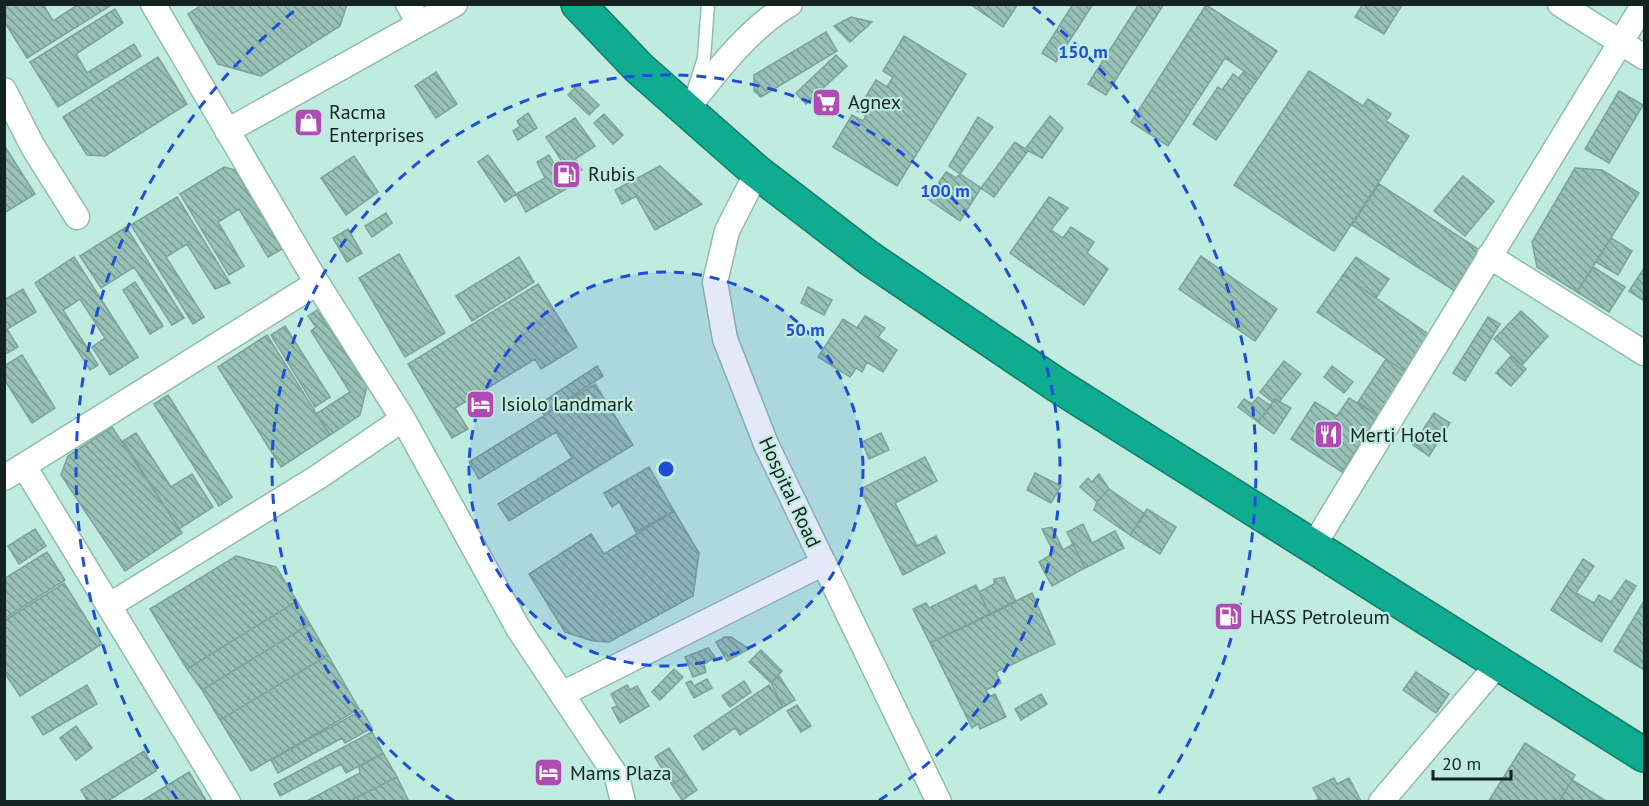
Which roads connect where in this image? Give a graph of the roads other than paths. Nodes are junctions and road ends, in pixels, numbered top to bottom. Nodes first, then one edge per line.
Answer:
1 (153, 4) edge
2 (455, 4) edge
3 (578, 4) edge
4 (708, 4) edge
5 (790, 4) edge
6 (1560, 4) edge
7 (1644, 4) edge
8 (414, 14) edge
9 (1620, 42) junction
10 (1644, 57) edge
11 (4, 90) edge
12 (686, 110) junction
13 (227, 131) junction
14 (757, 172) junction
15 (77, 217) dead end
16 (1489, 256) junction
17 (317, 283) junction
18 (1644, 353) edge
19 (403, 419) junction
20 (14, 472) edge
21 (1312, 548) junction
22 (824, 563) junction
23 (110, 605) junction
24 (1498, 664) junction
25 (562, 694) junction
26 (1644, 755) edge
27 (228, 801) edge
28 (623, 801) edge
29 (939, 801) edge
30 (1381, 801) edge

1 - 13 street
2 - 8 street
3 - 12 highway
4 - 12 lane
5 - 12 street
6 - 9 street
7 - 9 street
8 - 13 street
9 - 10 street
9 - 16 street
11 - 15 street
12 - 14 highway
13 - 17 street
14 - 21 highway
14 - 22 street, Hospital Road
16 - 18 street
16 - 21 street
17 - 19 street
17 - 20 street
19 - 23 street
19 - 25 street
20 - 23 street
21 - 24 highway
22 - 25 street
22 - 29 street, Hospital Road
23 - 27 street
24 - 26 highway
24 - 30 street
25 - 28 street

